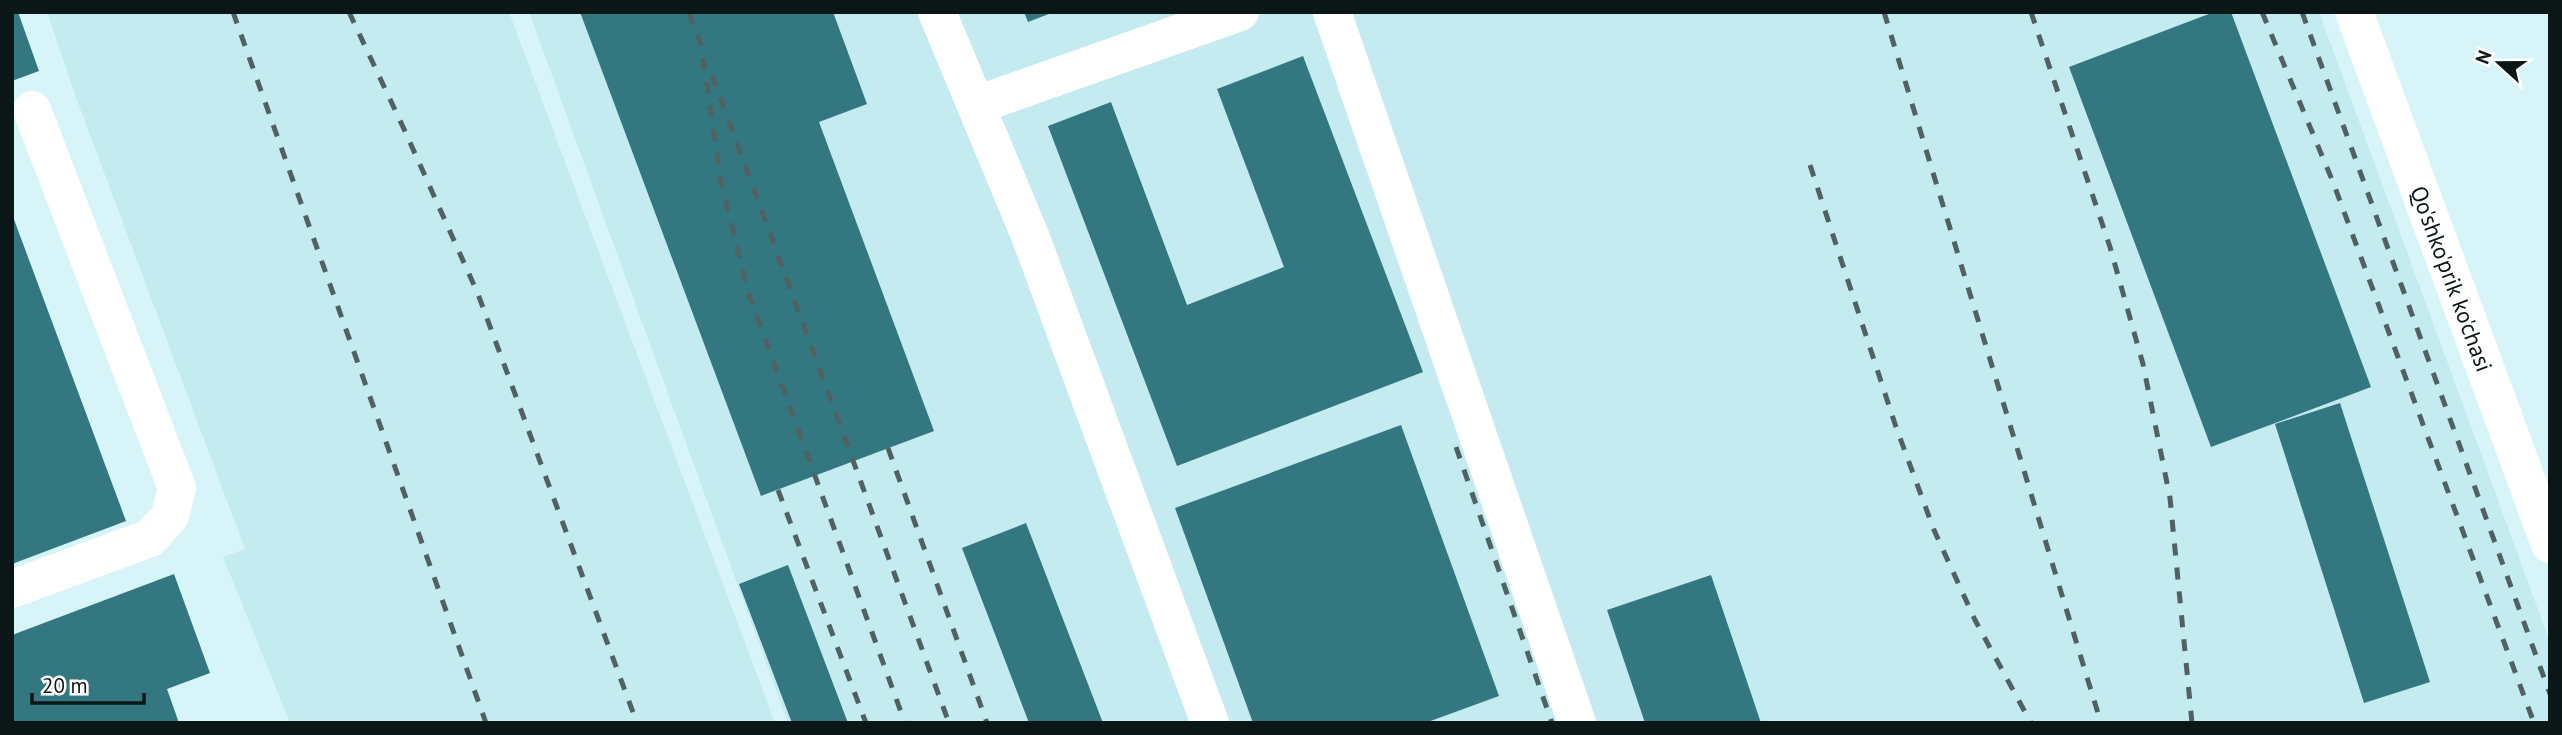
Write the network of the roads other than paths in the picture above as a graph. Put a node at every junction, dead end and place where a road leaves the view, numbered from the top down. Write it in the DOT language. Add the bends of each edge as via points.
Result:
graph roads {
  1 [pos="937,12"];
  2 [pos="1240,12"];
  3 [pos="1332,12"];
  4 [pos="2354,12"];
  5 [pos="977,105"];
  6 [pos="32,110"];
  7 [pos="2550,544"];
  8 [pos="12,589"];
  9 [pos="1210,723"];
  10 [pos="1577,723"];
  1 -- 5 [label="street"];
  2 -- 5 [label="street"];
  3 -- 10 [label="street"];
  4 -- 7 [label="street, Qo'shko'prik ko'chasi"];
  5 -- 9 [label="street" via="1031,238"];
  6 -- 8 [label="street" via="177,488 170,516 150,538"];
}
